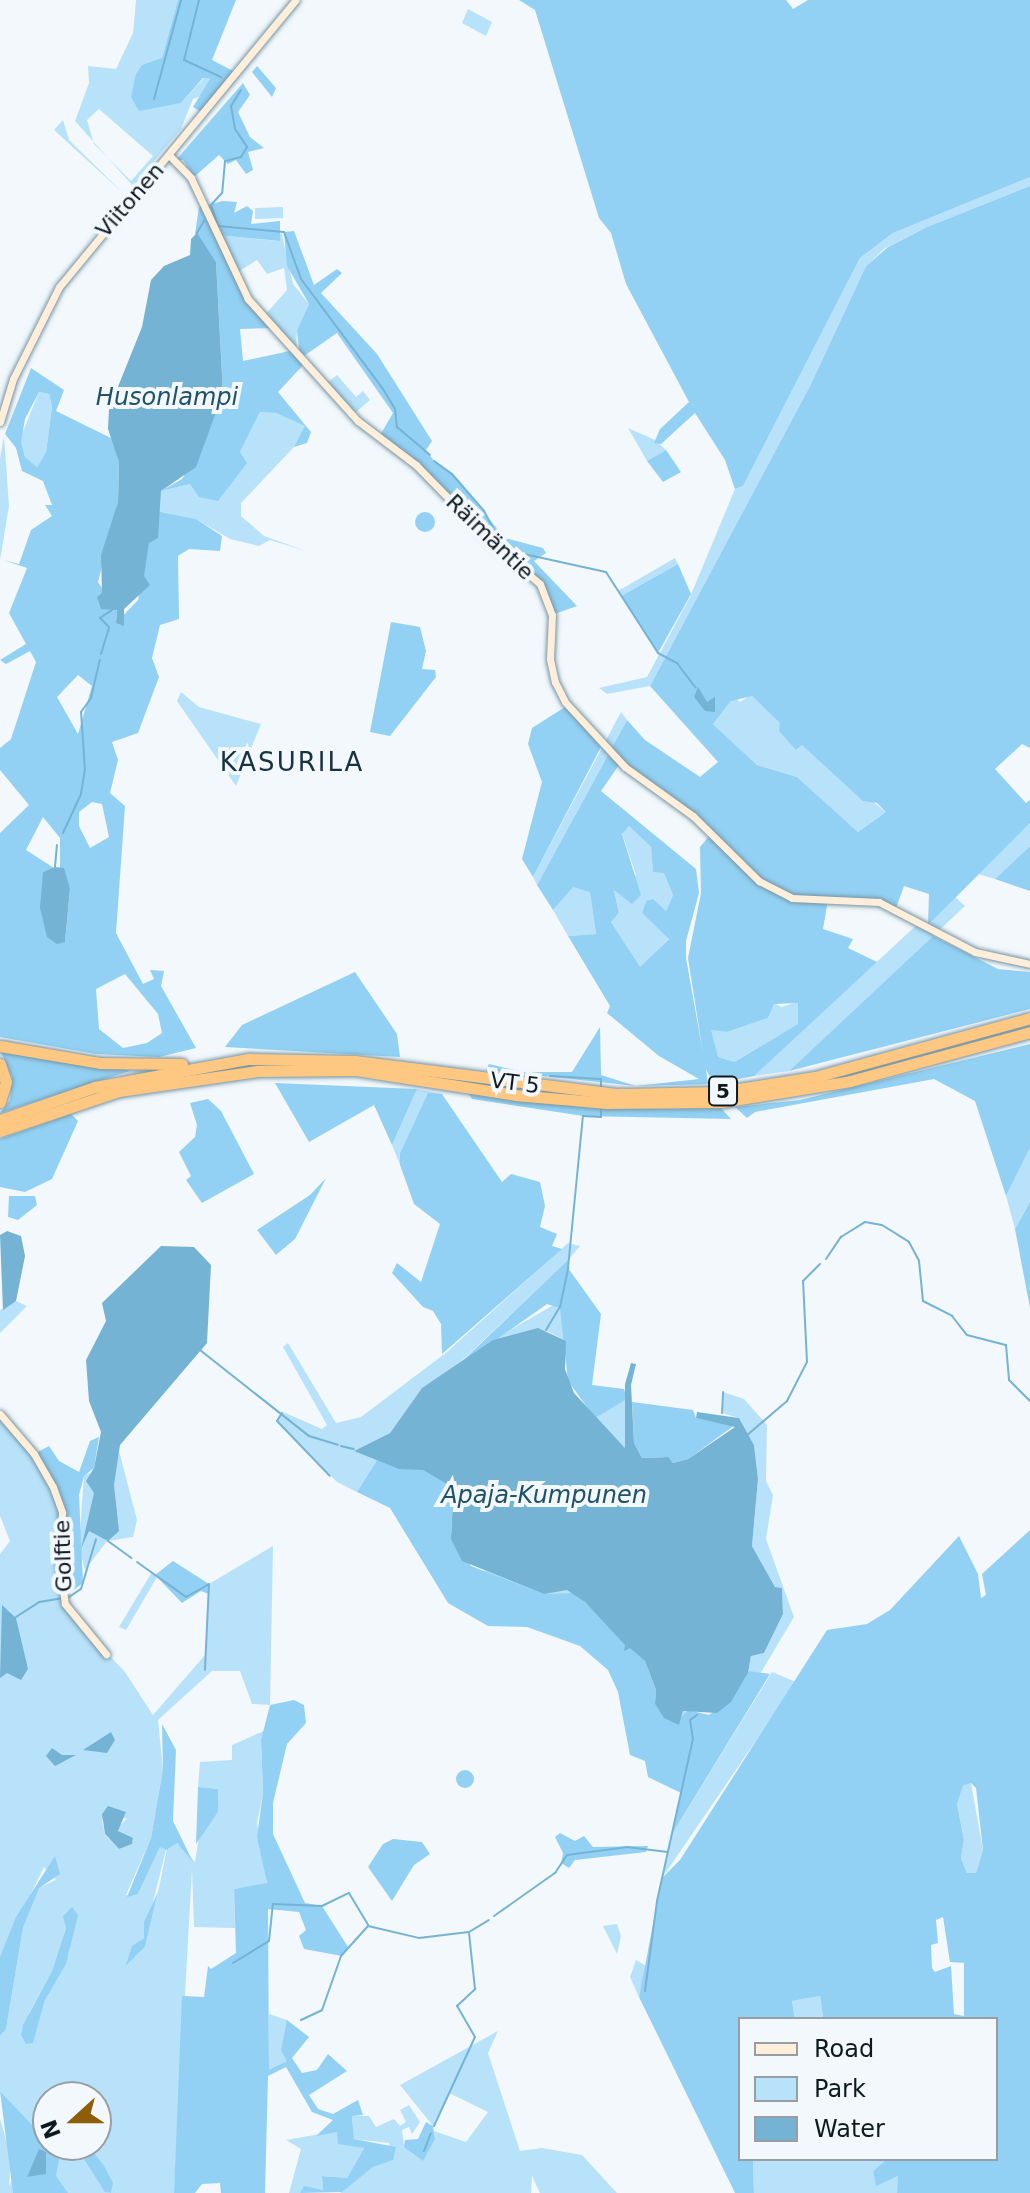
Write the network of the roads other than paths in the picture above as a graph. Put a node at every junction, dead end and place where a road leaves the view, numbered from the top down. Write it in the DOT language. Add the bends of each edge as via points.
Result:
graph roads {
  1 [pos="296,0"];
  2 [pos="169,155"];
  3 [pos="0,422"];
  4 [pos="1030,964"];
  5 [pos="1030,1018"];
  6 [pos="1030,1032"];
  7 [pos="0,1046"];
  8 [pos="206,1063"];
  9 [pos="0,1064"];
  10 [pos="403,1072"];
  11 [pos="0,1102"];
  12 [pos="0,1120"];
  13 [pos="0,1131"];
  14 [pos="0,1414"];
  15 [pos="106,1654"];
  1 -- 2 [label="street, Viitonen"];
  2 -- 3 [label="street, Viitonen" via="59,287 13,379"];
  2 -- 4 [label="street, Räimäntie" via="191,178 248,299 358,421 416,465 540,584 552,615 555,682 565,702 625,767 693,816 759,881 792,898 879,902 975,952"];
  5 -- 10 [label="highway, VT 5 / 5" via="815,1077 720,1092 618,1094"];
  6 -- 10 [label="highway, VT 5 / 5" via="850,1081 721,1102 566,1101"];
  7 -- 8 [label="highway" via="100,1063"];
  8 -- 10 [label="highway, VT 5 / 5" via="313,1058"];
  8 -- 12 [label="highway, VT 5 / 5" via="95,1087"];
  9 -- 11 [label="highway" via="6,1082"];
  10 -- 13 [label="highway, VT 5 / 5" via="315,1070 167,1081 71,1105"];
  14 -- 15 [label="street, Golftie" via="34,1454 53,1487 62,1512 59,1562 65,1604"];
}
